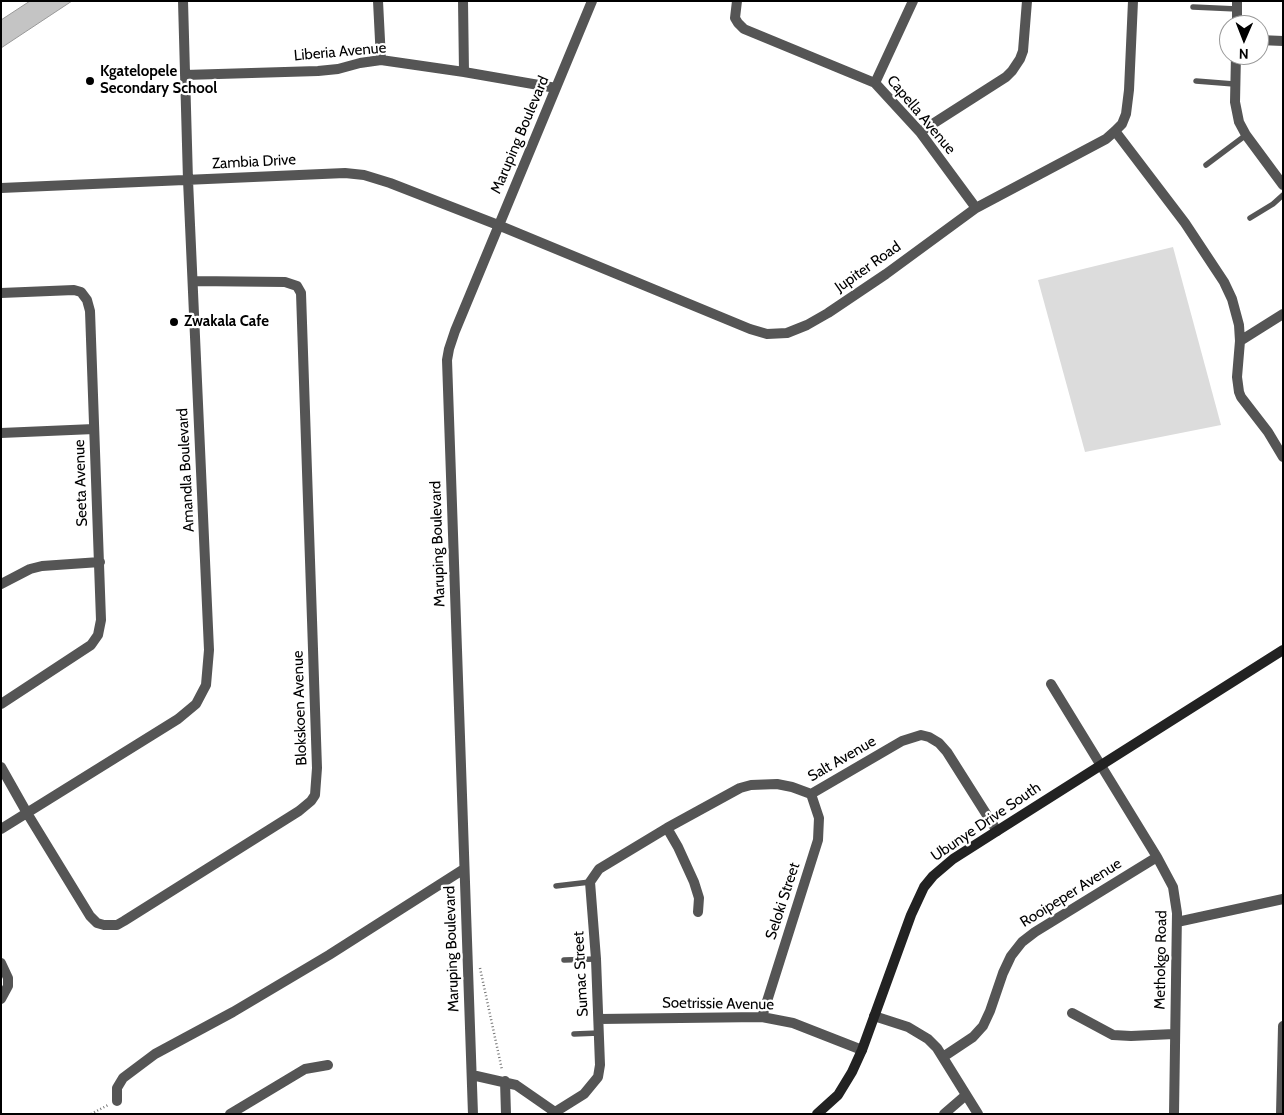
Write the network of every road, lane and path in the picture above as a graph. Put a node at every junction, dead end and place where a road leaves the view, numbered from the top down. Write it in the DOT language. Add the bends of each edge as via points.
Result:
graph roads {
  1 [pos="183,1"];
  2 [pos="378,1"];
  3 [pos="463,1"];
  4 [pos="592,1"];
  5 [pos="737,1"];
  6 [pos="913,1"];
  7 [pos="1027,1"];
  8 [pos="1133,1"];
  9 [pos="1237,5"];
  10 [pos="1193,7"];
  11 [pos="1269,40"];
  12 [pos="1283,41"];
  13 [pos="381,60"];
  14 [pos="1235,65"];
  15 [pos="464,72"];
  16 [pos="185,75"];
  17 [pos="1196,81"];
  18 [pos="875,83"];
  19 [pos="1234,84"];
  20 [pos="556,88"];
  21 [pos="920,132"];
  22 [pos="1115,132"];
  23 [pos="1246,136"];
  24 [pos="1206,164"];
  25 [pos="188,180"];
  26 [pos="1283,185"];
  27 [pos="1,188"];
  28 [pos="1283,195"];
  29 [pos="976,208"];
  30 [pos="1250,218"];
  31 [pos="498,225"];
  32 [pos="193,281"];
  33 [pos="1,293"];
  34 [pos="1283,314"];
  35 [pos="1240,341"];
  36 [pos="94,429"];
  37 [pos="1,433"];
  38 [pos="1283,457"];
  39 [pos="100,562"];
  40 [pos="1,584"];
  41 [pos="1283,650"];
  42 [pos="1051,684"];
  43 [pos="1,704"];
  44 [pos="1100,766"];
  45 [pos="1,767"];
  46 [pos="811,794"];
  47 [pos="27,813"];
  48 [pos="667,828"];
  49 [pos="1,829"];
  50 [pos="996,831"];
  51 [pos="1157,857"];
  52 [pos="464,869"];
  53 [pos="590,882"];
  54 [pos="556,886"];
  55 [pos="1283,899"];
  56 [pos="698,912"];
  57 [pos="1177,922"];
  58 [pos="596,959"];
  59 [pos="564,960"];
  60 [pos="1,962"];
  61 [pos="479,965"];
  62 [pos="1,999"];
  63 [pos="1072,1013"];
  64 [pos="874,1016"];
  65 [pos="762,1017"];
  66 [pos="598,1019"];
  67 [pos="1283,1026"];
  68 [pos="599,1033"];
  69 [pos="574,1034"];
  70 [pos="1174,1034"];
  71 [pos="862,1050"];
  72 [pos="943,1057"];
  73 [pos="328,1066"];
  74 [pos="472,1075"];
  75 [pos="505,1081"];
  76 [pos="966,1095"];
  77 [pos="117,1100"];
  78 [pos="553,1113"];
  79 [pos="91,1114"];
  80 [pos="230,1114"];
  81 [pos="473,1114"];
  82 [pos="506,1114"];
  83 [pos="817,1114"];
  84 [pos="944,1114"];
  85 [pos="978,1114"];
  86 [pos="1174,1114"];
  87 [pos="1281,1114"];
  1 -- 16 [label="street, Amandla Boulevard"];
  2 -- 13 [label="street"];
  3 -- 15 [label="street"];
  4 -- 20 [label="street, Maruping Boulevard"];
  5 -- 18 [label="street, Capella Avenue" via="736,18 744,28"];
  6 -- 18 [label="street"];
  7 -- 21 [label="street" via="1023,51 1012,71"];
  8 -- 22 [label="street, Jupiter Road" via="1126,114"];
  9 -- 10 [label="lane"];
  11 -- 12 [label="street"];
  13 -- 15 [label="street, Liberia Avenue"];
  13 -- 16 [label="street, Liberia Avenue" via="324,71"];
  14 -- 19 [label="street"];
  15 -- 20 [label="street, Liberia Avenue"];
  16 -- 25 [label="street, Amandla Boulevard"];
  17 -- 19 [label="lane"];
  18 -- 21 [label="street, Capella Avenue"];
  19 -- 23 [label="street" via="1236,113"];
  20 -- 31 [label="street, Maruping Boulevard"];
  21 -- 29 [label="street, Capella Avenue"];
  22 -- 29 [label="street, Jupiter Road" via="1106,140"];
  22 -- 35 [label="street" via="1185,223 1224,282 1236,310"];
  23 -- 24 [label="lane"];
  23 -- 26 [label="street"];
  25 -- 27 [label="street, Zambia Drive"];
  25 -- 31 [label="street, Zambia Drive" via="346,173 364,175"];
  25 -- 32 [label="street, Amandla Boulevard"];
  28 -- 30 [label="lane"];
  29 -- 31 [label="street, Jupiter Road" via="828,313 787,333 767,334"];
  31 -- 52 [label="street, Maruping Boulevard" via="451,341 448,360"];
  32 -- 47 [label="street, Amandla Boulevard" via="209,650 206,684 196,704 178,719"];
  32 -- 47 [label="street, Blokskoen Avenue" via="285,282 297,286 301,293 317,758 315,794 298,811 124,921 110,926 90,916"];
  33 -- 36 [label="street, Seeta Avenue" via="74,290 85,296 90,311"];
  34 -- 35 [label="street"];
  35 -- 38 [label="street" via="1239,392"];
  36 -- 37 [label="street"];
  36 -- 39 [label="street, Seeta Avenue"];
  39 -- 40 [label="street" via="42,566"];
  39 -- 43 [label="street, Seeta Avenue" via="101,620 95,641"];
  41 -- 44 [label="street, Ubunye Drive South"];
  42 -- 44 [label="street, Methokgo Road"];
  44 -- 50 [label="street, Ubunye Drive South"];
  44 -- 51 [label="street, Methokgo Road"];
  45 -- 47 [label="street, Blokskoen Avenue"];
  46 -- 48 [label="street, Salt Avenue" via="777,784 751,785 730,792"];
  46 -- 50 [label="street, Salt Avenue" via="902,741 921,735 939,743 947,752"];
  46 -- 65 [label="street, Seloki Street" via="819,818 818,840"];
  47 -- 49 [label="street, Amandla Boulevard"];
  48 -- 53 [label="street, Salt Avenue" via="599,869"];
  48 -- 56 [label="street" via="694,882 699,898"];
  50 -- 64 [label="street, Ubunye Drive South" via="948,863 924,887"];
  51 -- 57 [label="street, Methokgo Road" via="1173,888"];
  51 -- 72 [label="street, Rooipeper Avenue" via="1022,942 1007,965 983,1026 973,1037"];
  52 -- 74 [label="street, Maruping Boulevard"];
  52 -- 77 [label="street" via="328,955 156,1054 123,1078 117,1088"];
  53 -- 54 [label="lane"];
  53 -- 58 [label="street, Sumac Street"];
  55 -- 57 [label="street"];
  57 -- 70 [label="street, Methokgo Road"];
  58 -- 59 [label="lane"];
  58 -- 66 [label="street, Sumac Street"];
  60 -- 62 [label="street" via="8,978 8,986"];
  61 -- 75 [label="path"];
  63 -- 70 [label="street" via="1113,1035"];
  64 -- 71 [label="street, Ubunye Drive South"];
  64 -- 72 [label="street" via="919,1032"];
  65 -- 66 [label="street, Soetrissie Avenue"];
  65 -- 71 [label="street, Soetrissie Avenue" via="793,1023"];
  66 -- 68 [label="street, Sumac Street"];
  67 -- 87 [label="street"];
  68 -- 69 [label="lane"];
  68 -- 78 [label="street, Sumac Street" via="598,1077 584,1094"];
  70 -- 86 [label="street, Methokgo Road"];
  71 -- 83 [label="street, Ubunye Drive South" via="846,1085"];
  72 -- 76 [label="street"];
  73 -- 80 [label="street" via="305,1069"];
  74 -- 75 [label="street"];
  74 -- 81 [label="street, Maruping Boulevard"];
  75 -- 78 [label="street" via="516,1085"];
  75 -- 82 [label="street"];
  76 -- 84 [label="street"];
  76 -- 85 [label="street"];
  77 -- 79 [label="path"];
}
